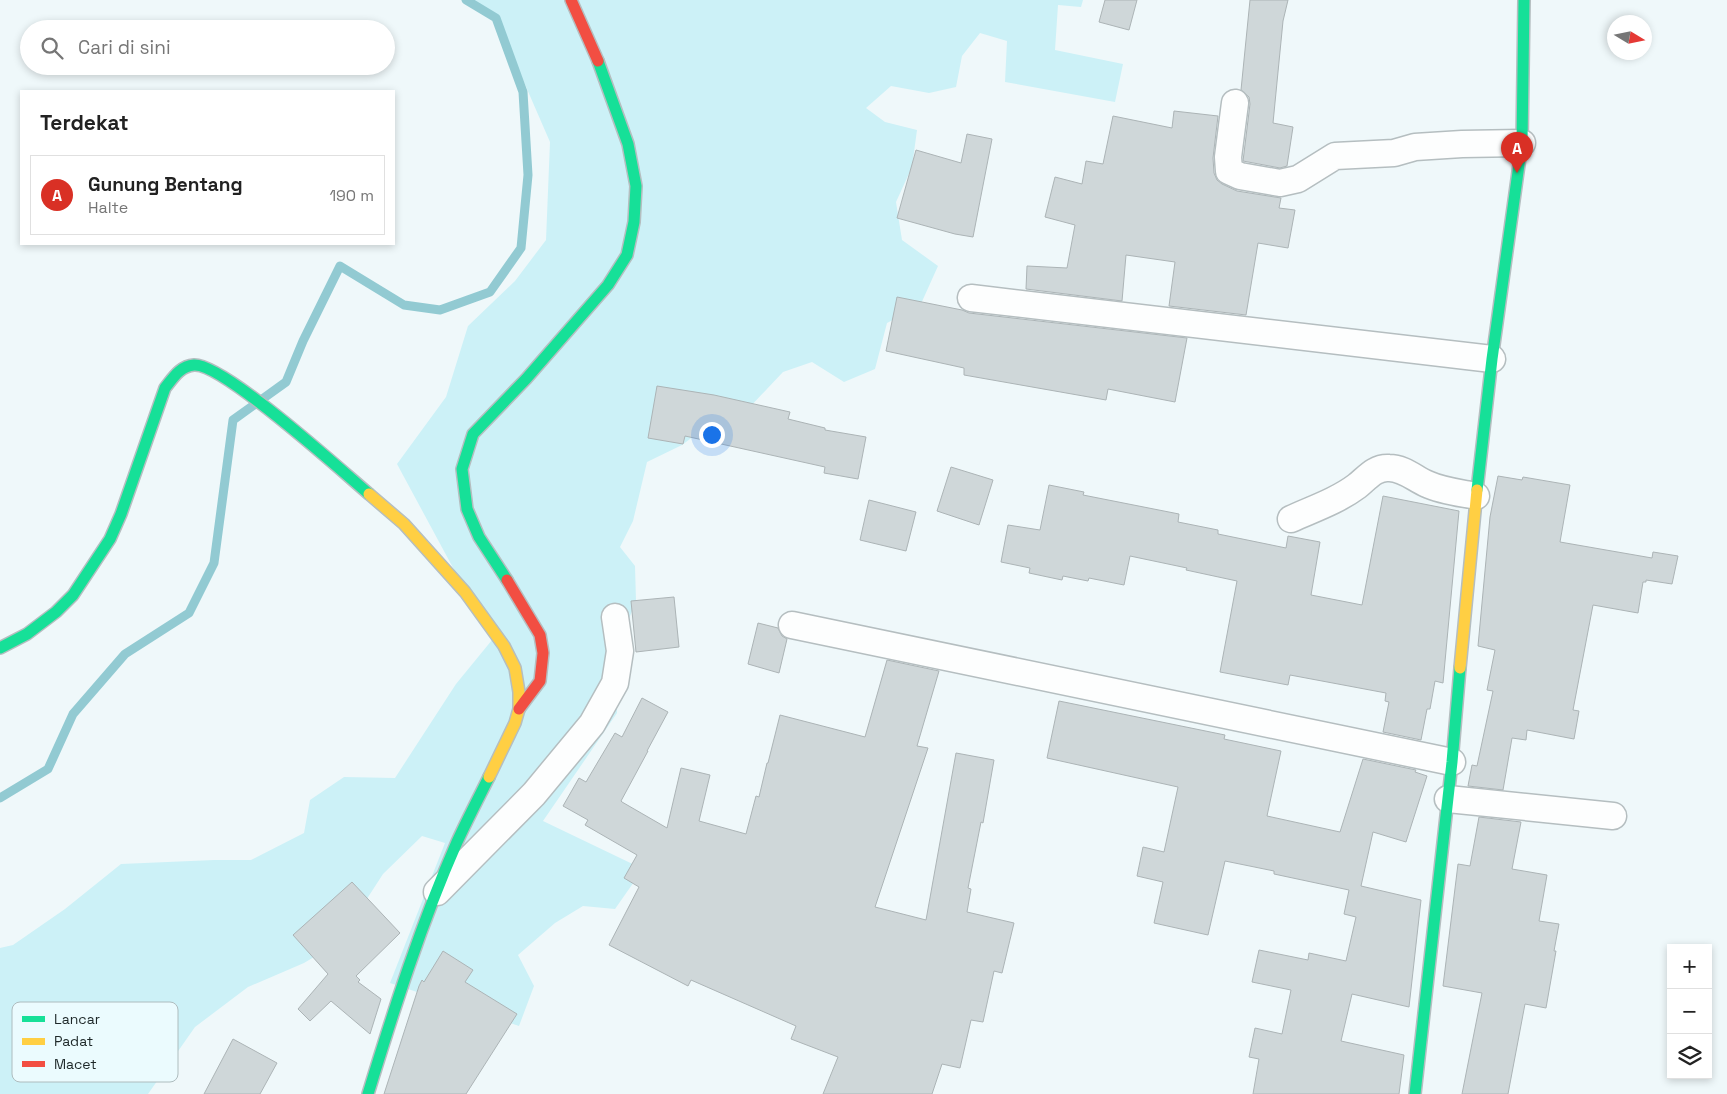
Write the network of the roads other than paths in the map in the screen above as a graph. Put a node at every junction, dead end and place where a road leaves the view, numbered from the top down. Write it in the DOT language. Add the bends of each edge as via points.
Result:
graph roads {
  1 [pos="572,0"];
  2 [pos="1524,0"];
  3 [pos="1235,103"];
  4 [pos="1522,143"];
  5 [pos="971,298"];
  6 [pos="1492,359"];
  7 [pos="1476,496"];
  8 [pos="1291,519"];
  9 [pos="615,617"];
  10 [pos="792,625"];
  11 [pos="0,648"];
  12 [pos="518,709"];
  13 [pos="1452,762"];
  14 [pos="1448,799"];
  15 [pos="1613,816"];
  16 [pos="436,892"];
  17 [pos="368,1094"];
  18 [pos="1415,1094"];
  1 -- 12 [label="street" via="628,144 636,186 634,222 627,255 608,285 473,434 462,469 467,509 480,537 540,636 543,653 540,681"];
  2 -- 4 [label="street"];
  3 -- 4 [label="street" via="1229,170 1240,176 1280,183 1298,179 1335,156 1394,154 1415,147"];
  4 -- 6 [label="street"];
  5 -- 6 [label="street"];
  6 -- 7 [label="street"];
  7 -- 8 [label="street" via="1428,485 1398,469 1378,469 1340,497"];
  7 -- 13 [label="street"];
  9 -- 16 [label="street" via="620,651 615,682 592,724 534,794"];
  10 -- 13 [label="street"];
  11 -- 12 [label="street" via="27,634 73,595 110,540 166,388 176,374 196,365 236,385 404,524 465,592 504,646 516,668"];
  12 -- 16 [label="street"];
  13 -- 14 [label="street"];
  14 -- 15 [label="street"];
  14 -- 18 [label="street"];
  16 -- 17 [label="street"];
}
